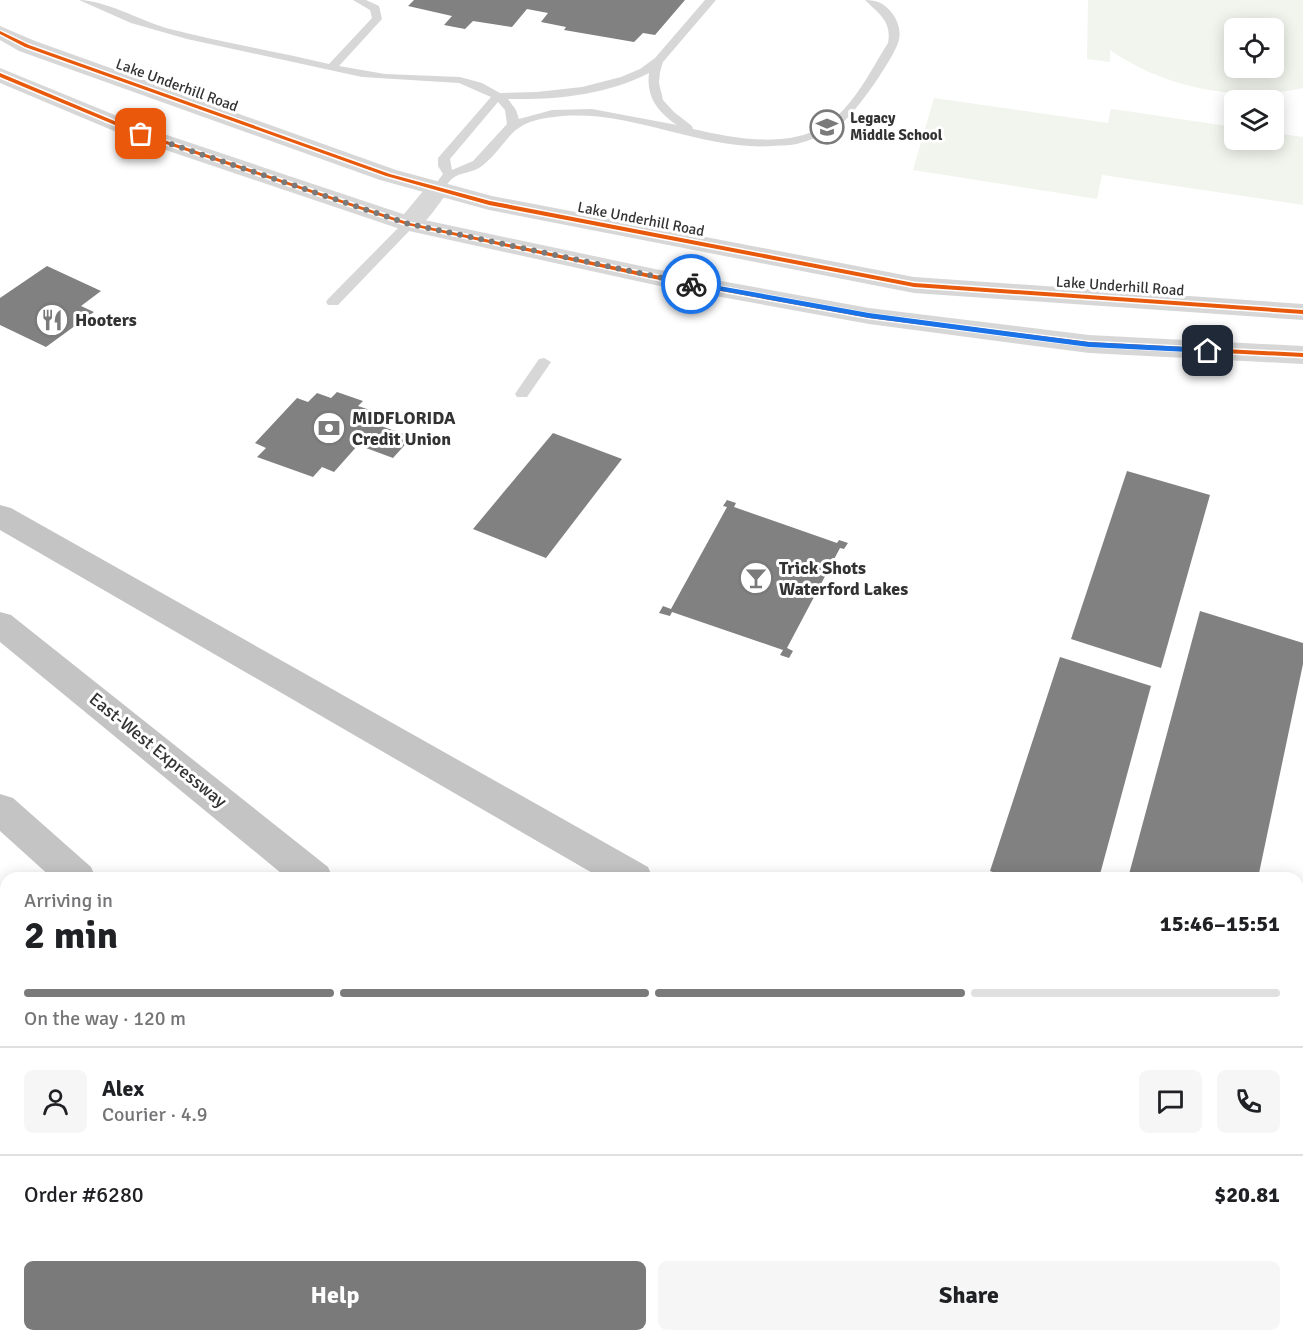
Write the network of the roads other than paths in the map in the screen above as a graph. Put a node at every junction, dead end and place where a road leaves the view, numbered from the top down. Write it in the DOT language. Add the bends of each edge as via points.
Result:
graph roads {
  1 [pos="84,0"];
  2 [pos="357,0"];
  3 [pos="711,0"];
  4 [pos="870,0"];
  5 [pos="0,32"];
  6 [pos="658,61"];
  7 [pos="333,67"];
  8 [pos="0,75"];
  9 [pos="498,96"];
  10 [pos="513,125"];
  11 [pos="695,133"];
  12 [pos="443,182"];
  13 [pos="409,224"];
  14 [pos="333,302"];
  15 [pos="1303,312"];
  16 [pos="1303,355"];
  17 [pos="544,362"];
  18 [pos="522,394"];
  19 [pos="0,516"];
  20 [pos="0,624"];
  21 [pos="0,809"];
  22 [pos="71,872"];
  23 [pos="308,872"];
  24 [pos="624,872"];
  1 -- 7 [label="lane" via="146,25"];
  2 -- 7 [label="lane" via="375,8 377,18"];
  3 -- 6 [label="lane"];
  4 -- 11 [label="lane" via="893,22 893,43 834,124 799,139 769,143"];
  5 -- 12 [label="street, Lake Underhill Road" via="27,46 388,175"];
  6 -- 9 [label="lane" via="625,79 589,89"];
  6 -- 11 [label="lane" via="652,78 655,96 667,113"];
  7 -- 9 [label="lane" via="385,78 450,78"];
  8 -- 13 [label="street" via="141,134"];
  9 -- 10 [label="lane" via="511,111"];
  9 -- 12 [label="lane" via="444,158"];
  10 -- 11 [label="lane" via="543,116 593,113"];
  10 -- 12 [label="lane" via="477,164"];
  12 -- 13 [label="street"];
  12 -- 15 [label="street, Lake Underhill Road" via="489,204 914,285"];
  13 -- 14 [label="lane"];
  13 -- 16 [label="street" via="656,277 869,316 1089,345"];
  17 -- 18 [label="lane"];
  19 -- 24 [label="highway"];
  20 -- 23 [label="highway, East-West Expressway"];
  21 -- 22 [label="highway"];
}
